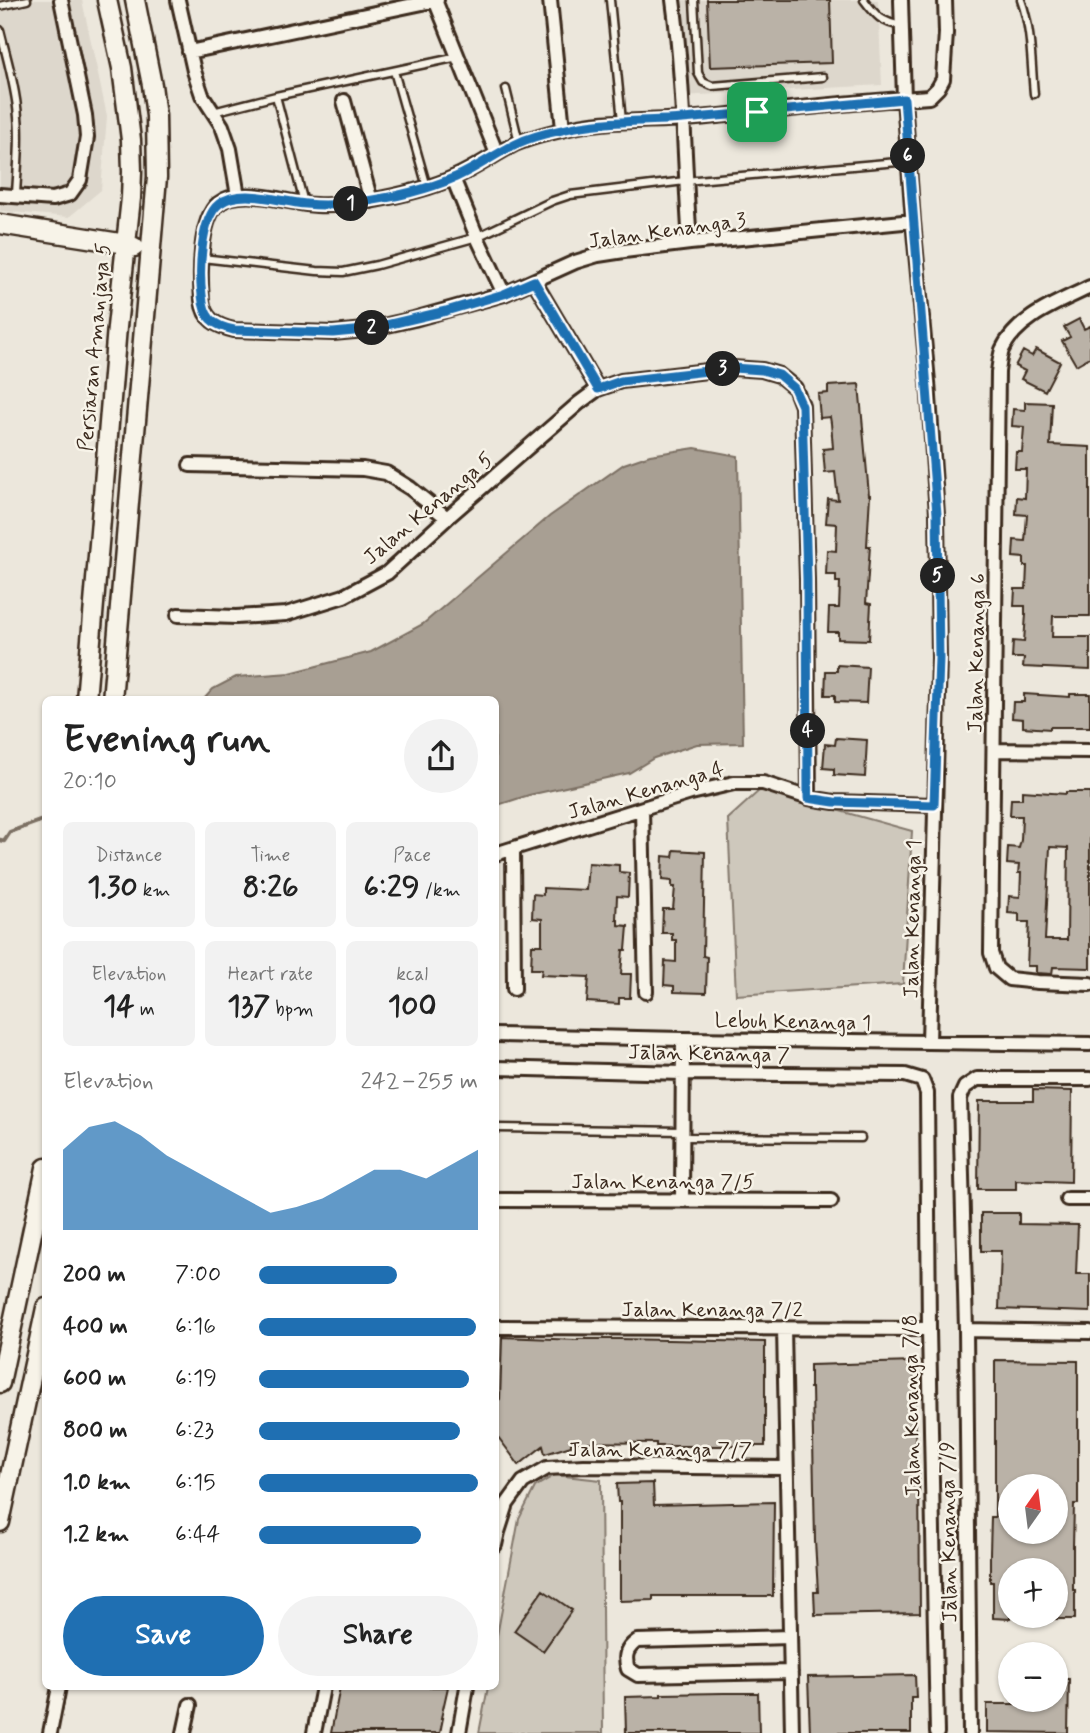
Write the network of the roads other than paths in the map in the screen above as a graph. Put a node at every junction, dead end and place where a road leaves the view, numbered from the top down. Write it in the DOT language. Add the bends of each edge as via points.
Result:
graph roads {
  1 [pos="27,0"];
  2 [pos="61,0"];
  3 [pos="107,0"];
  4 [pos="135,0"];
  5 [pos="178,0"];
  6 [pos="436,0"];
  7 [pos="550,0"];
  8 [pos="610,0"];
  9 [pos="673,0"];
  10 [pos="694,0"];
  11 [pos="864,0"];
  12 [pos="901,0"];
  13 [pos="946,0"];
  14 [pos="1021,0"];
  15 [pos="0,6"];
  16 [pos="902,26"];
  17 [pos="0,30"];
  18 [pos="189,52"];
  19 [pos="458,57"];
  20 [pos="394,71"];
  21 [pos="823,77"];
  22 [pos="506,89"];
  23 [pos="1034,94"];
  24 [pos="276,96"];
  25 [pos="904,99"];
  26 [pos="344,101"];
  27 [pos="213,112"];
  28 [pos="684,119"];
  29 [pos="622,123"];
  30 [pos="563,129"];
  31 [pos="519,142"];
  32 [pos="497,154"];
  33 [pos="908,160"];
  34 [pos="453,178"];
  35 [pos="685,181"];
  36 [pos="427,187"];
  37 [pos="0,195"];
  38 [pos="16,195"];
  39 [pos="238,196"];
  40 [pos="371,201"];
  41 [pos="304,204"];
  42 [pos="155,208"];
  43 [pos="913,221"];
  44 [pos="0,225"];
  45 [pos="477,237"];
  46 [pos="690,243"];
  47 [pos="126,244"];
  48 [pos="202,258"];
  49 [pos="149,272"];
  50 [pos="534,281"];
  51 [pos="1090,286"];
  52 [pos="504,294"];
  53 [pos="598,389"];
  54 [pos="190,465"];
  55 [pos="447,518"];
  56 [pos="178,615"];
  57 [pos="86,696"];
  58 [pos="112,696"];
  59 [pos="994,750"];
  60 [pos="1090,751"];
  61 [pos="808,798"];
  62 [pos="934,805"];
  63 [pos="642,809"];
  64 [pos="513,849"];
  65 [pos="499,853"];
  66 [pos="1090,984"];
  67 [pos="514,989"];
  68 [pos="646,992"];
  69 [pos="499,1035"];
  70 [pos="683,1040"];
  71 [pos="929,1042"];
  72 [pos="1090,1044"];
  73 [pos="499,1068"];
  74 [pos="683,1073"];
  75 [pos="1090,1079"];
  76 [pos="922,1080"];
  77 [pos="499,1128"];
  78 [pos="682,1134"];
  79 [pos="861,1138"];
  80 [pos="42,1187"];
  81 [pos="682,1199"];
  82 [pos="1067,1199"];
  83 [pos="1090,1199"];
  84 [pos="499,1200"];
  85 [pos="831,1201"];
  86 [pos="42,1327"];
  87 [pos="499,1327"];
  88 [pos="784,1328"];
  89 [pos="929,1329"];
  90 [pos="966,1330"];
  91 [pos="1090,1332"];
  92 [pos="0,1383"];
  93 [pos="786,1468"];
  94 [pos="0,1522"];
  95 [pos="499,1529"];
  96 [pos="790,1637"];
  97 [pos="791,1672"];
  98 [pos="58,1690"];
  99 [pos="322,1690"];
  100 [pos="466,1690"];
  101 [pos="190,1705"];
  102 [pos="50,1733"];
  103 [pos="184,1733"];
  104 [pos="314,1733"];
  105 [pos="459,1733"];
  106 [pos="792,1733"];
  107 [pos="937,1733"];
  108 [pos="970,1733"];
  1 -- 15 [label="lane"];
  2 -- 38 [label="street" via="85,116 87,137 80,180 70,194 53,199"];
  3 -- 47 [label="street, Persiaran Amanjaya 5" via="131,140"];
  4 -- 42 [label="street" via="156,116"];
  5 -- 18 [label="street"];
  6 -- 18 [label="street"];
  6 -- 19 [label="street"];
  7 -- 30 [label="street"];
  8 -- 29 [label="lane"];
  9 -- 28 [label="street"];
  10 -- 21 [label="lane" via="698,73 703,82 712,86"];
  11 -- 16 [label="lane" via="875,15"];
  12 -- 16 [label="street, Jalan Kenanga 1"];
  13 -- 25 [label="street" via="943,79 929,97"];
  14 -- 23 [label="lane" via="1030,36"];
  16 -- 25 [label="street, Jalan Kenanga 1"];
  17 -- 38 [label="lane" via="18,117"];
  18 -- 27 [label="street" via="202,95"];
  19 -- 20 [label="lane"];
  19 -- 32 [label="street"];
  20 -- 24 [label="lane"];
  20 -- 36 [label="lane"];
  22 -- 31 [label="lane"];
  24 -- 27 [label="lane"];
  24 -- 41 [label="lane"];
  25 -- 28 [label="street"];
  25 -- 33 [label="street, Jalan Kenanga 1"];
  26 -- 40 [label="street"];
  27 -- 39 [label="street" via="230,149"];
  28 -- 29 [label="street"];
  28 -- 35 [label="street"];
  29 -- 30 [label="street"];
  30 -- 31 [label="street"];
  31 -- 32 [label="street"];
  32 -- 34 [label="street"];
  33 -- 35 [label="lane"];
  33 -- 43 [label="street, Jalan Kenanga 1"];
  34 -- 36 [label="street"];
  34 -- 45 [label="street"];
  35 -- 45 [label="lane" via="570,195"];
  35 -- 46 [label="street"];
  36 -- 40 [label="street"];
  37 -- 38 [label="street"];
  39 -- 41 [label="street"];
  39 -- 48 [label="street" via="214,209"];
  40 -- 41 [label="street"];
  42 -- 47 [label="street" via="143,233"];
  42 -- 49 [label="street"];
  43 -- 46 [label="street, Jalan Kenanga 3"];
  43 -- 62 [label="street, Jalan Kenanga 1" via="937,514"];
  44 -- 47 [label="street"];
  45 -- 48 [label="lane" via="343,272"];
  45 -- 52 [label="street"];
  46 -- 50 [label="street, Jalan Kenanga 3" via="598,255"];
  47 -- 49 [label="street" via="140,249"];
  47 -- 57 [label="street, Persiaran Amanjaya 5"];
  48 -- 52 [label="street, Jalan Kenanga 3" via="201,290 208,318 219,327 234,330 365,330"];
  49 -- 58 [label="street"];
  50 -- 52 [label="street, Jalan Kenanga 3"];
  50 -- 53 [label="street"];
  51 -- 59 [label="street, Jalan Kenanga 6" via="1025,322 1001,352"];
  53 -- 55 [label="street, Jalan Kenanga 5"];
  53 -- 61 [label="street" via="621,381 733,368 779,375 794,388 802,406"];
  54 -- 55 [label="street" via="386,473"];
  55 -- 56 [label="street, Jalan Kenanga 5" via="387,573 344,596 286,614"];
  59 -- 60 [label="street"];
  59 -- 66 [label="street, Jalan Kenanga 6" via="991,953 996,968 1009,979"];
  61 -- 62 [label="street, Jalan Kenanga 4"];
  61 -- 63 [label="street, Jalan Kenanga 4" via="763,783 734,783"];
  62 -- 71 [label="street, Jalan Kenanga 1"];
  63 -- 64 [label="street, Jalan Kenanga 4"];
  63 -- 68 [label="street"];
  64 -- 65 [label="street, Jalan Kenanga 4"];
  64 -- 67 [label="street"];
  69 -- 70 [label="street, Lebuh Kenanga 1"];
  70 -- 71 [label="street, Lebuh Kenanga 1"];
  70 -- 74 [label="street"];
  71 -- 72 [label="street, Lebuh Kenanga 1"];
  73 -- 74 [label="street, Jalan Kenanga 7"];
  74 -- 76 [label="street, Jalan Kenanga 7" via="905,1075"];
  74 -- 78 [label="street"];
  75 -- 90 [label="street" via="977,1079 965,1087 960,1098"];
  76 -- 89 [label="street, Jalan Kenanga 7/8" via="927,1093"];
  77 -- 78 [label="lane"];
  78 -- 79 [label="lane"];
  78 -- 81 [label="street"];
  80 -- 92 [label="street"];
  81 -- 84 [label="street, Jalan Kenanga 7/5"];
  81 -- 85 [label="street, Jalan Kenanga 7/5"];
  82 -- 83 [label="street"];
  86 -- 94 [label="street"];
  87 -- 88 [label="street, Jalan Kenanga 7/2"];
  88 -- 89 [label="street, Jalan Kenanga 7/2"];
  88 -- 93 [label="street"];
  89 -- 107 [label="street, Jalan Kenanga 7/8"];
  90 -- 91 [label="street"];
  90 -- 108 [label="street, Jalan Kenanga 7/9"];
  93 -- 95 [label="street, Jalan Kenanga 7/7" via="547,1468 523,1482 507,1504"];
  93 -- 96 [label="street"];
  96 -- 97 [label="street"];
  96 -- 97 [label="street" via="637,1640 624,1658 628,1670 638,1675"];
  97 -- 106 [label="street"];
  98 -- 102 [label="street"];
  99 -- 104 [label="street"];
  100 -- 105 [label="street"];
  101 -- 103 [label="street"];
}
